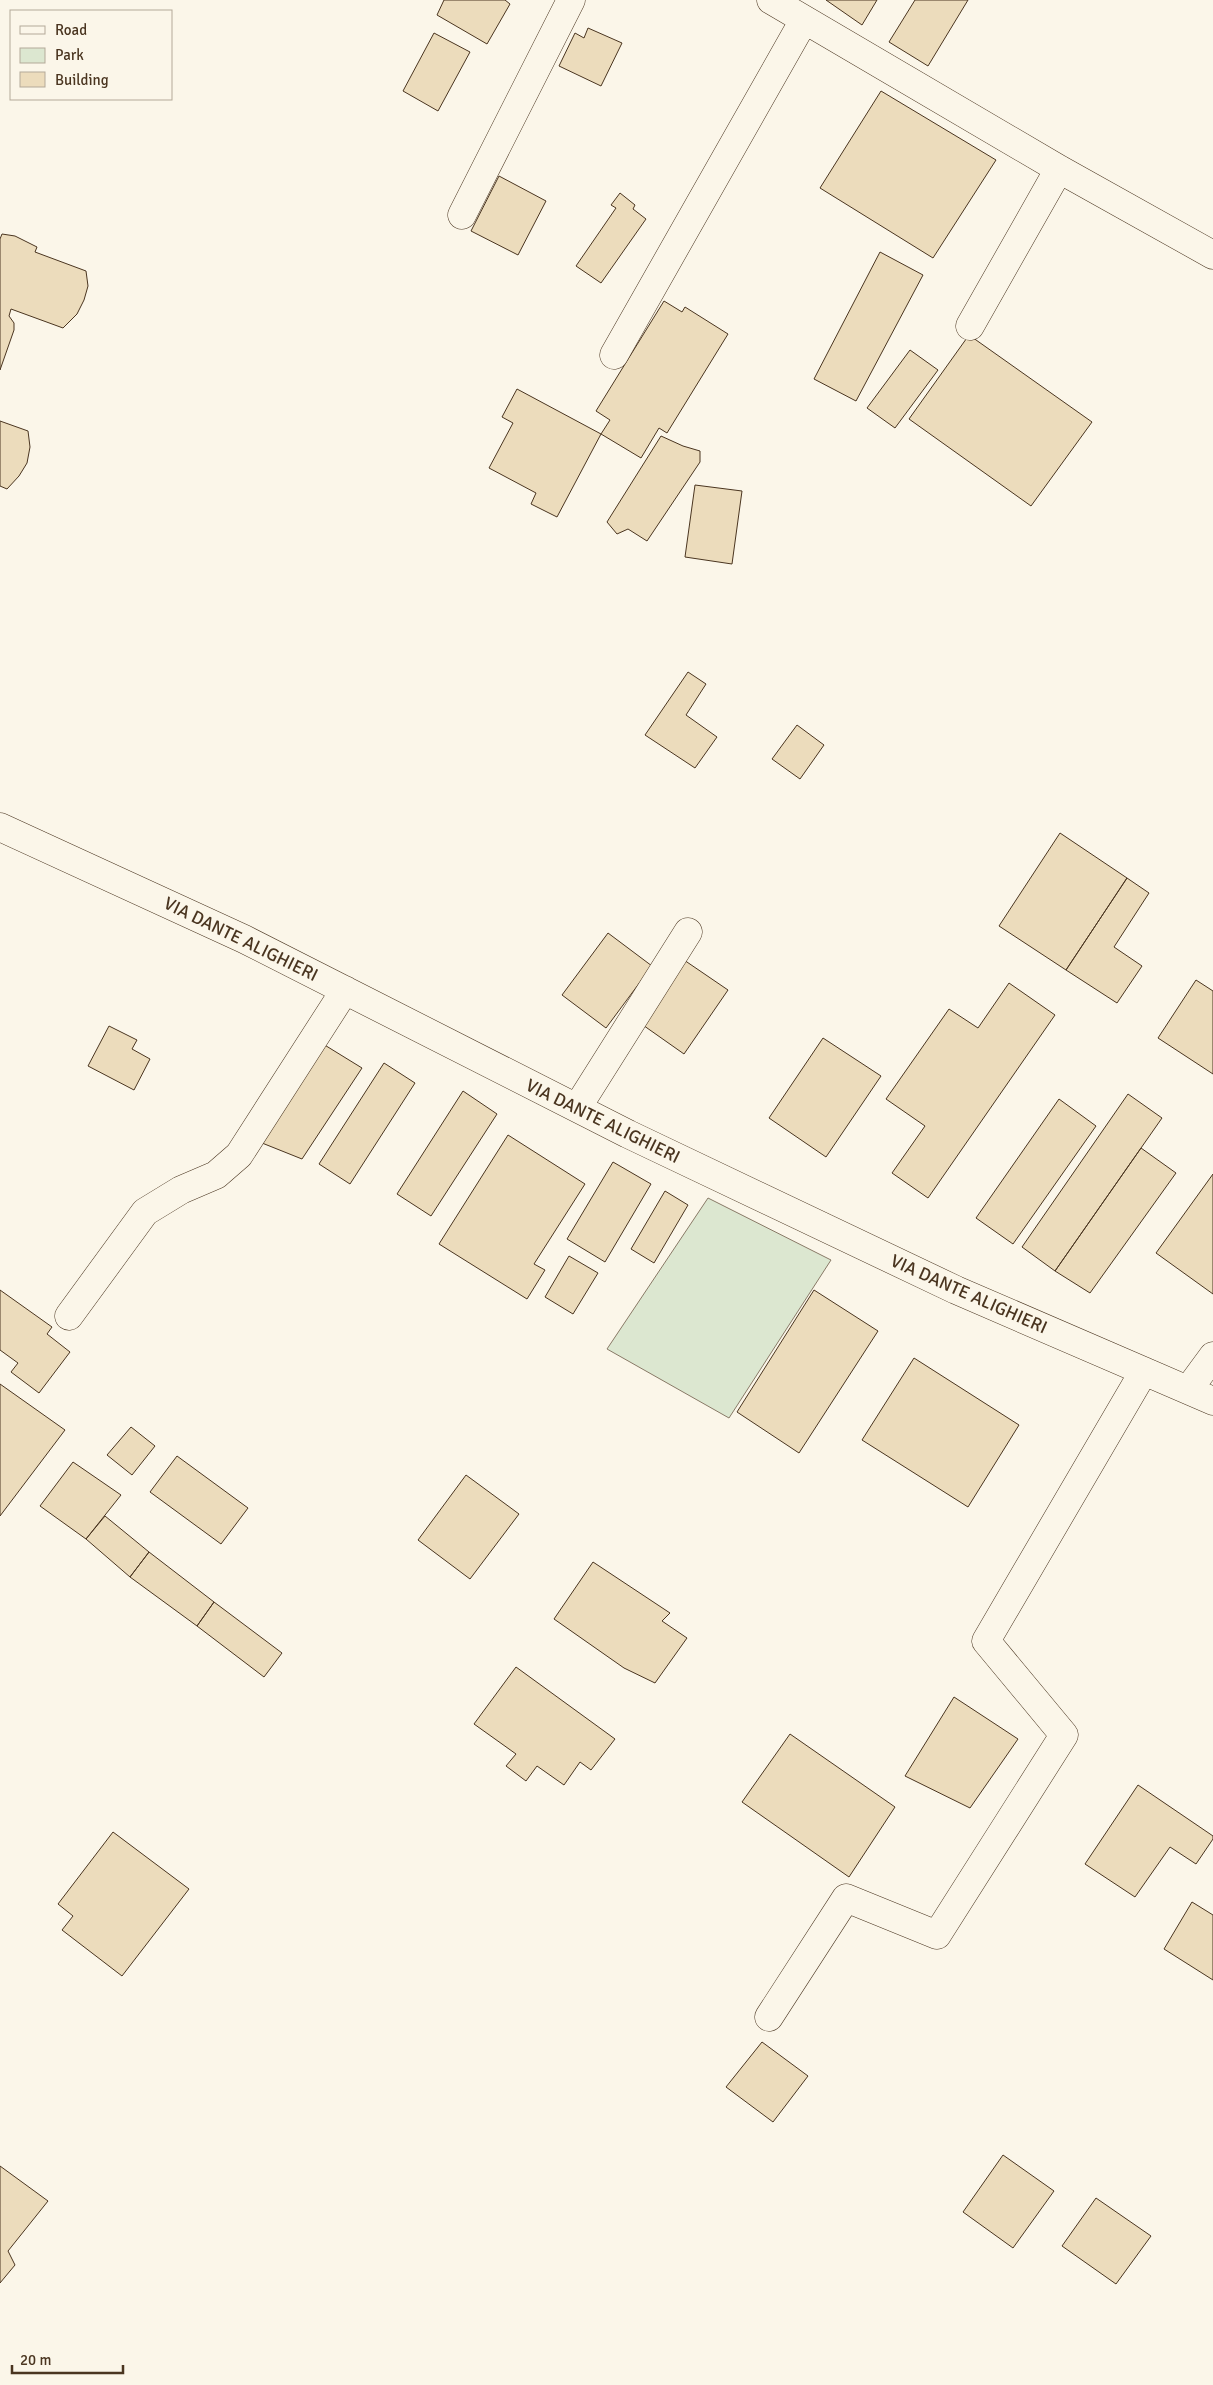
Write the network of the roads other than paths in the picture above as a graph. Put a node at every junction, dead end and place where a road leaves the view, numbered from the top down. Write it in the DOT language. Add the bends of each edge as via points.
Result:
graph roads {
  1 [pos="571,0"];
  2 [pos="771,0"];
  3 [pos="804,20"];
  4 [pos="1059,169"];
  5 [pos="462,215"];
  6 [pos="1213,255"];
  7 [pos="970,326"];
  8 [pos="614,355"];
  9 [pos="0,826"];
  10 [pos="688,932"];
  11 [pos="345,990"];
  12 [pos="577,1108"];
  13 [pos="69,1316"];
  14 [pos="1213,1356"];
  15 [pos="1144,1371"];
  16 [pos="1188,1390"];
  17 [pos="1213,1401"];
  18 [pos="769,2017"];
  1 -- 5 [label="street"];
  2 -- 3 [label="street"];
  3 -- 4 [label="street"];
  3 -- 8 [label="street"];
  4 -- 6 [label="street"];
  4 -- 7 [label="street"];
  9 -- 11 [label="street, VIA DANTE ALIGHIERI" via="244,939"];
  10 -- 12 [label="street"];
  11 -- 12 [label="street, VIA DANTE ALIGHIERI"];
  11 -- 13 [label="street" via="239,1155 216,1175 181,1190 145,1212"];
  12 -- 15 [label="street, VIA DANTE ALIGHIERI" via="956,1290"];
  14 -- 16 [label="street"];
  15 -- 16 [label="street, VIA DANTE ALIGHIERI"];
  15 -- 18 [label="street" via="986,1641 1064,1735 937,1935 846,1898"];
  16 -- 17 [label="street, VIA DANTE ALIGHIERI"];
}
